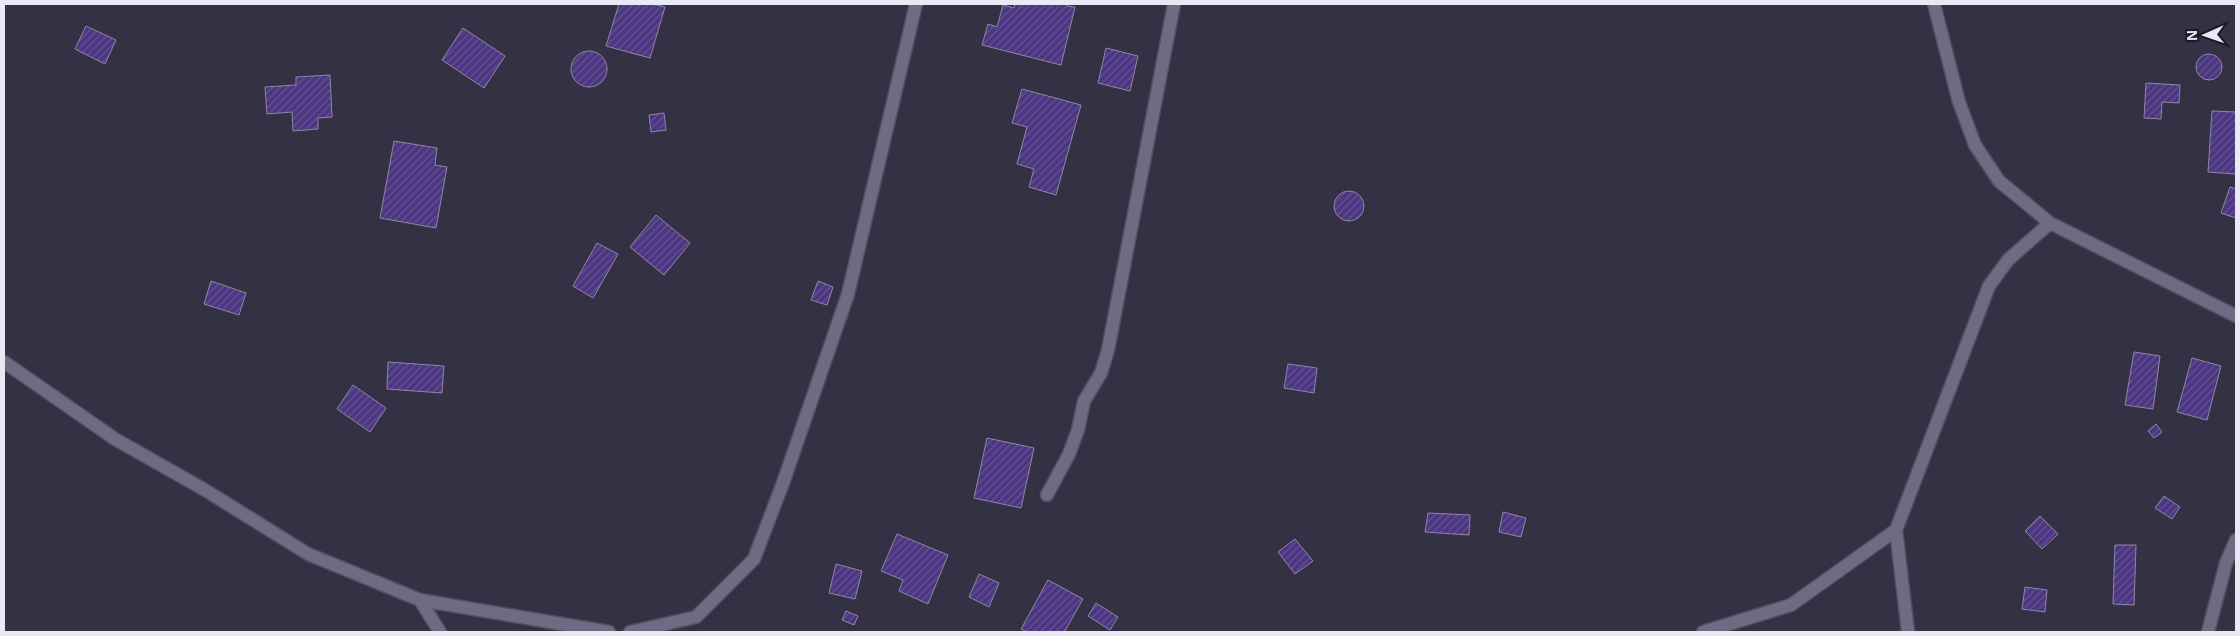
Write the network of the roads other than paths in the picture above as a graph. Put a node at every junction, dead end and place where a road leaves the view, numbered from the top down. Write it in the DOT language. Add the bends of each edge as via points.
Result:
graph roads {
  1 [pos="916,4"];
  2 [pos="1174,4"];
  3 [pos="1934,4"];
  4 [pos="2050,223"];
  5 [pos="2236,316"];
  6 [pos="4,362"];
  7 [pos="1047,495"];
  8 [pos="1896,530"];
  9 [pos="2236,540"];
  10 [pos="420,600"];
  11 [pos="440,632"];
  12 [pos="609,632"];
  13 [pos="630,632"];
  14 [pos="1703,632"];
  15 [pos="1908,632"];
  16 [pos="2208,632"];
  1 -- 13 [label="street" via="848,294 754,559 696,617"];
  2 -- 7 [label="street" via="1108,350 1101,373 1084,401 1069,454"];
  3 -- 4 [label="street" via="1959,102 1975,145 1999,181"];
  4 -- 5 [label="street"];
  4 -- 8 [label="street" via="2008,260 1989,286"];
  6 -- 10 [label="street" via="115,439 308,554"];
  8 -- 14 [label="street" via="1791,605"];
  8 -- 15 [label="street"];
  9 -- 16 [label="street" via="2226,563"];
  10 -- 11 [label="street"];
  10 -- 12 [label="street"];
}
